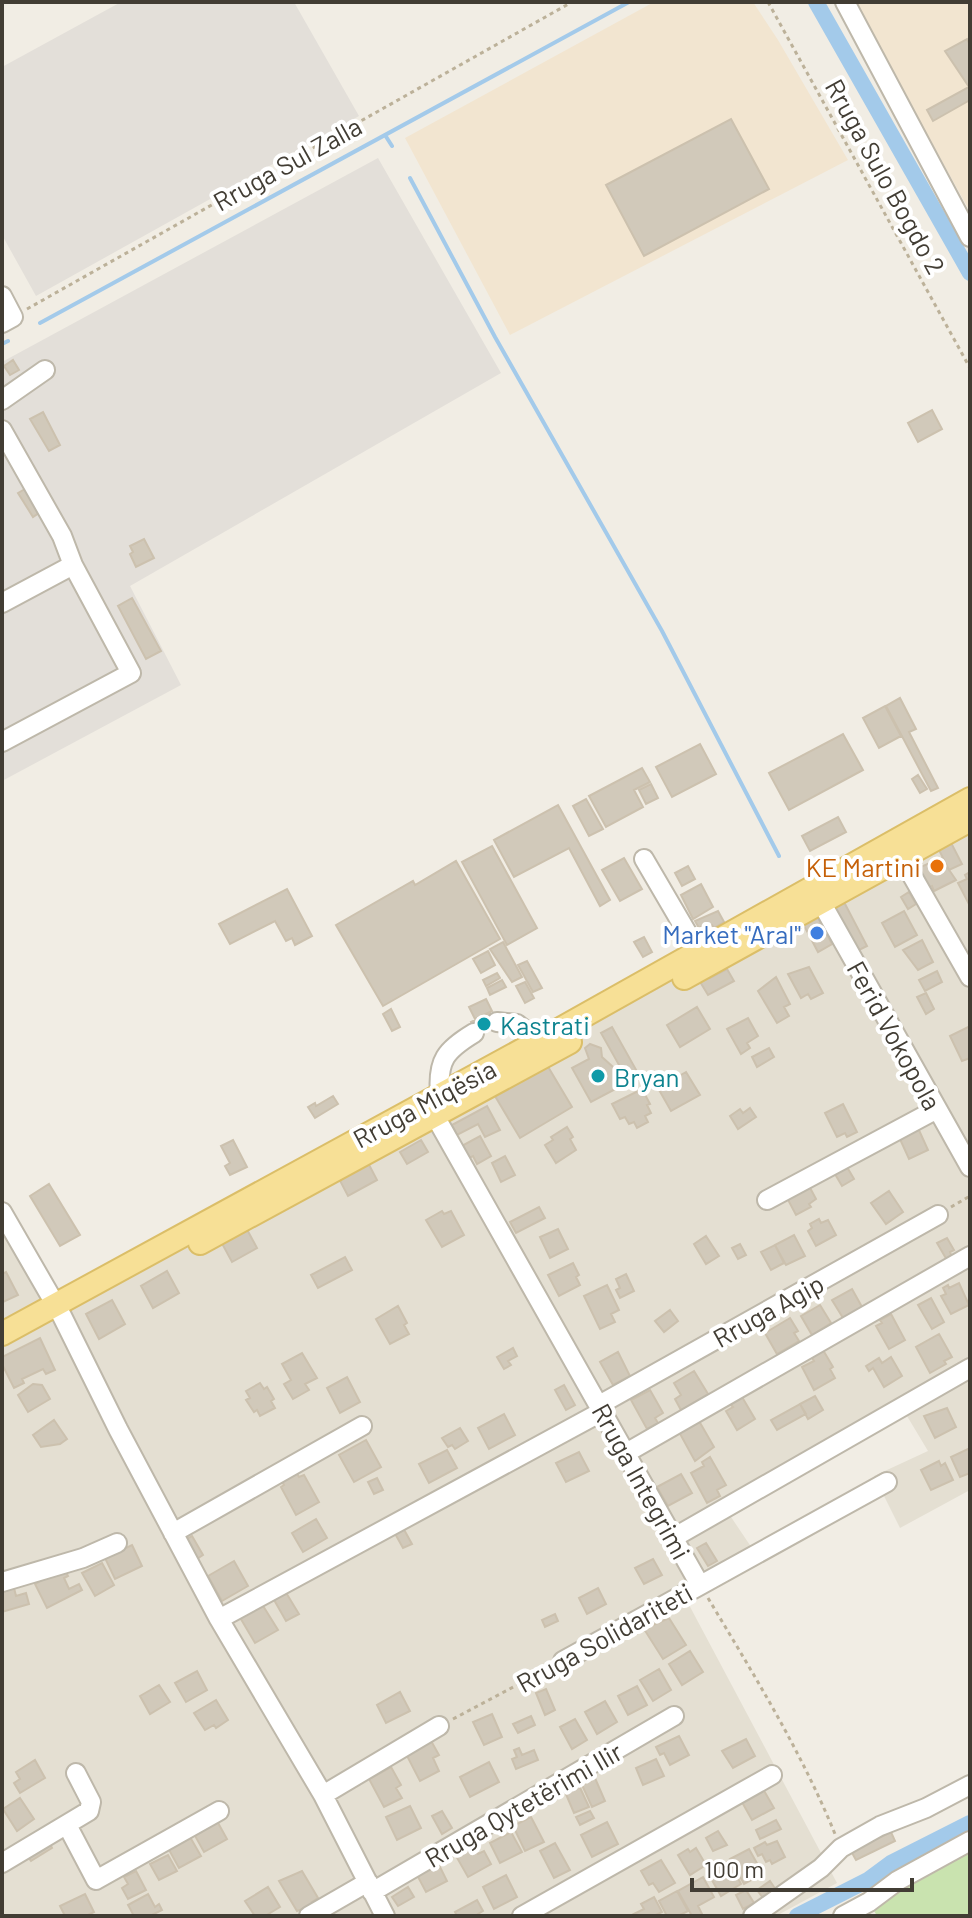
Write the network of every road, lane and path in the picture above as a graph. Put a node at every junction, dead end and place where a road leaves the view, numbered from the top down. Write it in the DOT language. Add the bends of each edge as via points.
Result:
graph roads {
  1 [pos="572,2"];
  2 [pos="768,2"];
  3 [pos="845,2"];
  4 [pos="970,237"];
  5 [pos="2,296"];
  6 [pos="8,320"];
  7 [pos="970,368"];
  8 [pos="45,370"];
  9 [pos="2,400"];
  10 [pos="2,430"];
  11 [pos="73,565"];
  12 [pos="2,603"];
  13 [pos="2,742"];
  14 [pos="970,799"];
  15 [pos="970,820"];
  16 [pos="902,858"];
  17 [pos="644,859"];
  18 [pos="821,902"];
  19 [pos="699,953"];
  20 [pos="970,977"];
  21 [pos="497,1022"];
  22 [pos="474,1033"];
  23 [pos="539,1041"];
  24 [pos="438,1105"];
  25 [pos="937,1109"];
  26 [pos="970,1167"];
  27 [pos="970,1196"];
  28 [pos="767,1200"];
  29 [pos="3,1215"];
  30 [pos="938,1215"];
  31 [pos="970,1256"];
  32 [pos="59,1310"];
  33 [pos="2,1334"];
  34 [pos="2,1351"];
  35 [pos="970,1368"];
  36 [pos="601,1408"];
  37 [pos="362,1426"];
  38 [pos="626,1453"];
  39 [pos="887,1482"];
  40 [pos="173,1533"];
  41 [pos="673,1538"];
  42 [pos="117,1543"];
  43 [pos="2,1582"];
  44 [pos="700,1585"];
  45 [pos="219,1619"];
  46 [pos="563,1661"];
  47 [pos="674,1716"];
  48 [pos="439,1726"];
  49 [pos="76,1773"];
  50 [pos="772,1775"];
  51 [pos="970,1785"];
  52 [pos="323,1795"];
  53 [pos="219,1811"];
  54 [pos="67,1825"];
  55 [pos="970,1841"];
  56 [pos="841,1848"];
  57 [pos="2,1863"];
  58 [pos="370,1887"];
  59 [pos="309,1916"];
  60 [pos="385,1916"];
  61 [pos="522,1916"];
  62 [pos="753,1916"];
  63 [pos="843,1916"];
  1 -- 6 [label="path, Rruga Sul Zalla"];
  2 -- 7 [label="path, Rruga Sulo Bogdo 2"];
  3 -- 4 [label="street"];
  5 -- 6 [label="street"];
  8 -- 9 [label="street"];
  10 -- 11 [label="street"];
  11 -- 12 [label="street"];
  11 -- 13 [label="street" via="131,673"];
  14 -- 19 [label="main road, Rruga Miqësia"];
  15 -- 16 [label="main road, Rruga Miqësia"];
  16 -- 18 [label="main road, Rruga Miqësia"];
  16 -- 20 [label="street"];
  17 -- 19 [label="street"];
  18 -- 24 [label="main road, Rruga Miqësia"];
  18 -- 25 [label="street, Ferid Vokopola"];
  19 -- 23 [label="main road, Rruga Miqësia"];
  21 -- 23 [label="street" via="517,1024"];
  22 -- 24 [label="street" via="442,1061"];
  23 -- 24 [label="main road, Rruga Miqësia"];
  24 -- 32 [label="main road, Rruga Miqësia"];
  24 -- 36 [label="street, Rruga Integrimi"];
  25 -- 26 [label="street, Ferid Vokopola"];
  25 -- 28 [label="street"];
  27 -- 30 [label="path"];
  29 -- 32 [label="street"];
  30 -- 36 [label="street, Rruga Agip"];
  31 -- 38 [label="street"];
  32 -- 33 [label="main road, Rruga Miqësia"];
  32 -- 34 [label="main road, Rruga Miqësia"];
  32 -- 40 [label="street"];
  35 -- 41 [label="street"];
  36 -- 38 [label="street, Rruga Integrimi"];
  36 -- 45 [label="street, Rruga Agip"];
  37 -- 40 [label="street"];
  38 -- 41 [label="street, Rruga Integrimi"];
  39 -- 44 [label="street, Rruga Solidariteti"];
  40 -- 45 [label="street"];
  41 -- 44 [label="street, Rruga Integrimi"];
  42 -- 43 [label="street"];
  44 -- 46 [label="street, Rruga Solidariteti"];
  44 -- 56 [label="path, Rruga Integrimi" via="778,1714"];
  45 -- 52 [label="street"];
  46 -- 48 [label="path, Rruga Solidariteti"];
  47 -- 58 [label="street, Rruga Qytetërimi Ilir"];
  48 -- 52 [label="street"];
  49 -- 54 [label="street" via="91,1802 89,1811"];
  50 -- 61 [label="street"];
  51 -- 56 [label="street"];
  52 -- 58 [label="street"];
  53 -- 54 [label="street" via="96,1880"];
  54 -- 57 [label="street"];
  55 -- 63 [label="street"];
  56 -- 62 [label="street"];
  58 -- 59 [label="street, Rruga Qytetërimi Ilir"];
  58 -- 60 [label="street"];
}
